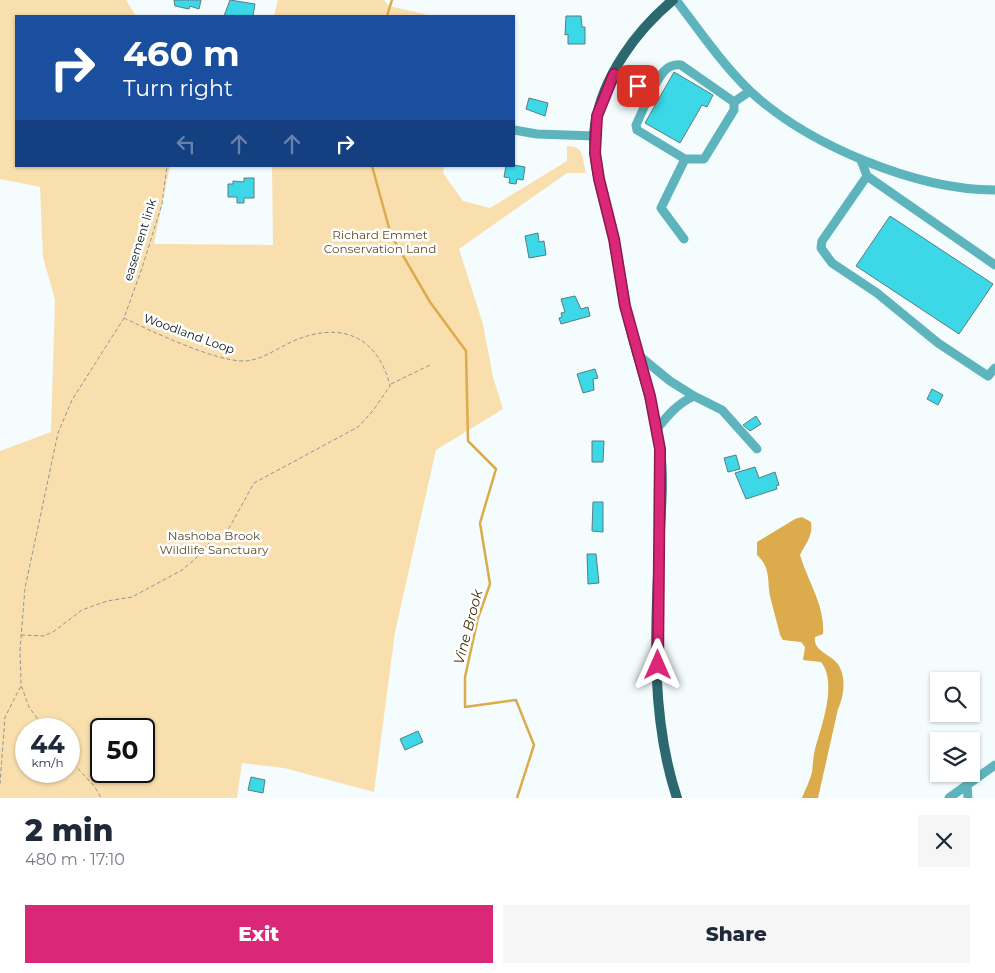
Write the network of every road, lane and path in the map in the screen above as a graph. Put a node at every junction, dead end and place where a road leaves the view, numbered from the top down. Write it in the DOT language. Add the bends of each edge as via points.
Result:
graph roads {
  1 [pos="674,0"];
  2 [pos="614,74"];
  3 [pos="750,91"];
  4 [pos="651,92"];
  5 [pos="734,102"];
  6 [pos="515,130"];
  7 [pos="594,136"];
  8 [pos="685,159"];
  9 [pos="861,160"];
  10 [pos="167,167"];
  11 [pos="867,176"];
  12 [pos="995,190"];
  13 [pos="684,239"];
  14 [pos="995,265"];
  15 [pos="124,318"];
  16 [pos="637,354"];
  17 [pos="430,365"];
  18 [pos="995,368"];
  19 [pos="390,384"];
  20 [pos="694,396"];
  21 [pos="656,430"];
  22 [pos="758,450"];
  23 [pos="21,635"];
  24 [pos="21,685"];
  25 [pos="37,718"];
  26 [pos="995,765"];
  27 [pos="80,771"];
  28 [pos="0,784"];
  29 [pos="967,785"];
  30 [pos="101,798"];
  31 [pos="677,798"];
  32 [pos="949,798"];
  33 [pos="968,798"];
  1 -- 2 [label="main road" via="641,29"];
  1 -- 3 [label="street"];
  2 -- 4 [label="street"];
  2 -- 7 [label="main road" via="597,116"];
  3 -- 5 [label="street"];
  3 -- 9 [label="street" via="794,123"];
  4 -- 5 [label="street" via="666,68 674,64 681,65"];
  4 -- 8 [label="street" via="636,125 637,130"];
  5 -- 8 [label="street" via="734,110 704,159"];
  6 -- 7 [label="street"];
  7 -- 16 [label="main road" via="599,179"];
  8 -- 13 [label="street" via="662,208"];
  9 -- 11 [label="street"];
  9 -- 12 [label="street" via="879,168 925,179"];
  10 -- 15 [label="path, easement link" via="162,204"];
  11 -- 14 [label="street"];
  11 -- 18 [label="street" via="822,241 820,248 823,254 938,343 988,376"];
  15 -- 19 [label="path, Woodland Loop" via="161,336 231,360 247,361 301,338 337,333 369,343 386,368"];
  15 -- 23 [label="path" via="72,400 58,433 25,588"];
  16 -- 20 [label="street"];
  16 -- 21 [label="main road"];
  17 -- 19 [label="path"];
  19 -- 23 [label="path" via="358,427 254,483 228,530 211,541 182,570 132,597 82,610 53,632 43,636"];
  20 -- 21 [label="street" via="672,410"];
  20 -- 22 [label="street" via="722,410"];
  21 -- 31 [label="main road" via="661,468 657,598 659,722"];
  23 -- 24 [label="path"];
  24 -- 25 [label="path"];
  24 -- 28 [label="path" via="5,717"];
  26 -- 29 [label="street"];
  27 -- 30 [label="path"];
  29 -- 32 [label="street"];
  29 -- 33 [label="street"];
}
